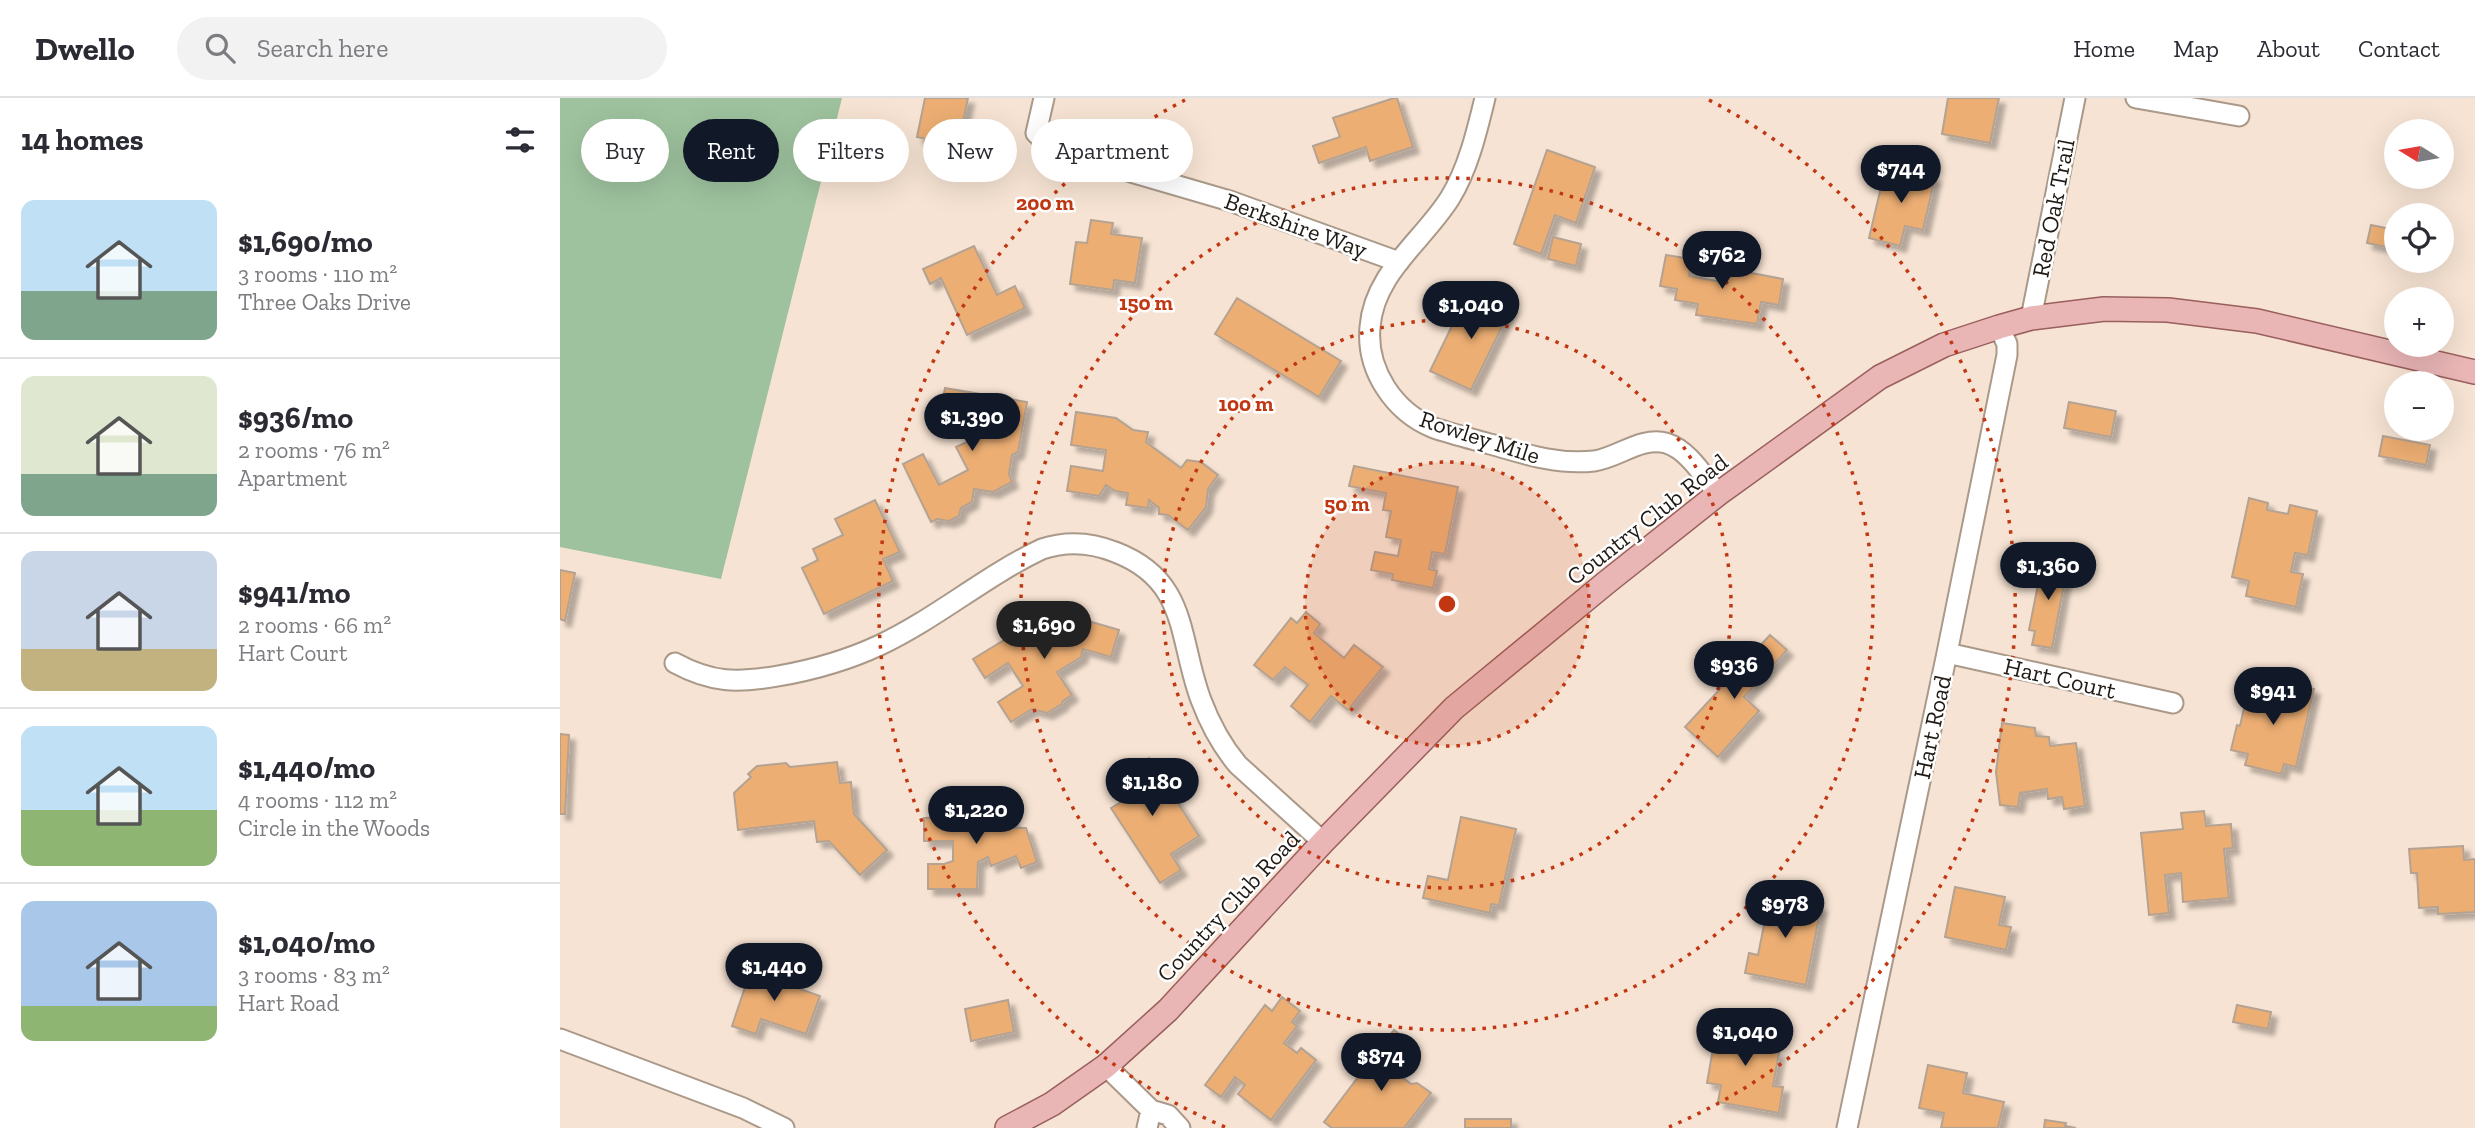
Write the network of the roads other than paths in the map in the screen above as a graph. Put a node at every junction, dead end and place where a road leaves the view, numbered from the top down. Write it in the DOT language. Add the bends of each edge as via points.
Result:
graph roads {
  1 [pos="1044,98"];
  2 [pos="1485,98"];
  3 [pos="2075,98"];
  4 [pos="2136,98"];
  5 [pos="2239,116"];
  6 [pos="1399,262"];
  7 [pos="2031,318"];
  8 [pos="1999,327"];
  9 [pos="2475,372"];
  10 [pos="1718,494"];
  11 [pos="1947,653"];
  12 [pos="675,663"];
  13 [pos="2173,703"];
  14 [pos="1323,842"];
  15 [pos="560,1039"];
  16 [pos="1106,1066"];
  17 [pos="1149,1119"];
  18 [pos="783,1128"];
  19 [pos="1007,1128"];
  20 [pos="1180,1128"];
  21 [pos="1847,1128"];
  1 -- 6 [label="street, Berkshire Way" via="1036,133 1049,145 1230,201"];
  2 -- 6 [label="street, Rowley Mile" via="1473,144 1450,198"];
  3 -- 7 [label="street, Red Oak Trail"];
  4 -- 5 [label="street"];
  6 -- 10 [label="street, Rowley Mile" via="1375,302 1371,354 1394,399 1413,417 1563,463 1597,461 1646,443 1664,442 1685,454"];
  7 -- 8 [label="main road, Country Club Road"];
  7 -- 9 [label="main road, Country Club Road" via="2104,309 2168,310 2257,321"];
  8 -- 10 [label="main road, Country Club Road" via="1944,345 1880,377"];
  8 -- 11 [label="street, Hart Road" via="2007,355"];
  10 -- 14 [label="main road, Country Club Road" via="1454,708"];
  11 -- 13 [label="street, Hart Court"];
  11 -- 21 [label="street, Hart Road"];
  12 -- 14 [label="street" via="701,677 726,680 766,678 828,665 882,644 1042,549 1066,543 1094,545 1137,562 1169,593 1201,700 1227,751"];
  14 -- 16 [label="main road, Country Club Road" via="1168,1010"];
  15 -- 18 [label="street" via="743,1108"];
  16 -- 17 [label="street"];
  16 -- 19 [label="main road, Country Club Road" via="1052,1104"];
  17 -- 20 [label="street" via="1168,1115"];
}
